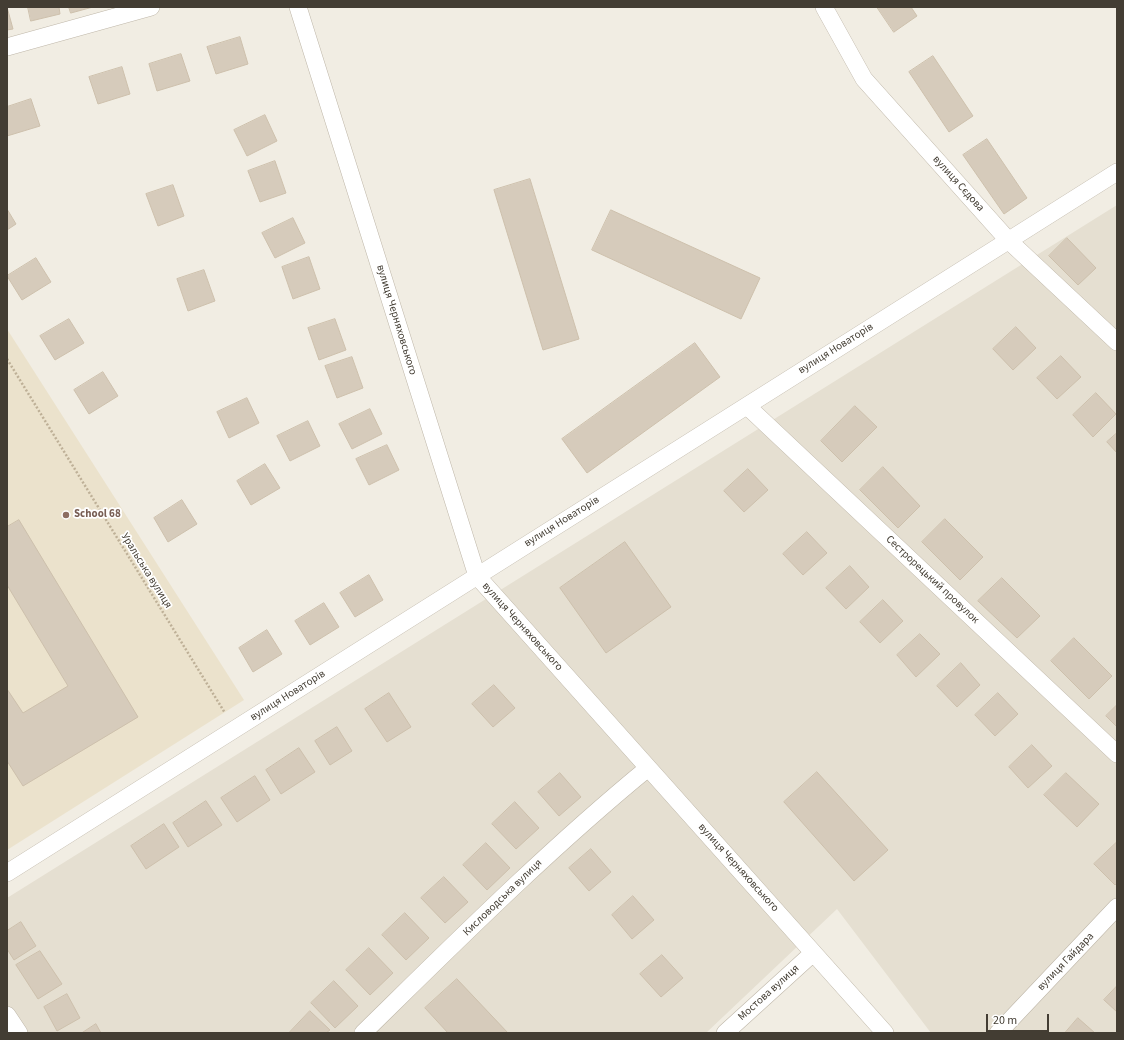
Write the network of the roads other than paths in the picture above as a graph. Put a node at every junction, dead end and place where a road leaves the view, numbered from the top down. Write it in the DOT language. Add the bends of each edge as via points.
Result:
graph roads {
  1 [pos="151,7"];
  2 [pos="298,7"];
  3 [pos="824,7"];
  4 [pos="7,47"];
  5 [pos="1117,172"];
  6 [pos="1008,240"];
  7 [pos="1117,342"];
  8 [pos="747,406"];
  9 [pos="477,576"];
  10 [pos="1117,754"];
  11 [pos="648,768"];
  12 [pos="7,873"];
  13 [pos="1117,907"];
  14 [pos="813,953"];
  15 [pos="7,1015"];
  16 [pos="19,1033"];
  17 [pos="363,1033"];
  18 [pos="725,1033"];
  19 [pos="884,1033"];
  20 [pos="998,1033"];
  1 -- 4 [label="street"];
  2 -- 9 [label="street, вулиця Черняховського"];
  3 -- 6 [label="street, вулиця Сєдова" via="864,79"];
  5 -- 6 [label="street, вулиця Новаторів"];
  6 -- 7 [label="street, вулиця Сєдова"];
  6 -- 8 [label="street, вулиця Новаторів"];
  8 -- 9 [label="street, вулиця Новаторів"];
  8 -- 10 [label="street, Сестрорецький провулок"];
  9 -- 11 [label="street, вулиця Черняховського"];
  9 -- 12 [label="street, вулиця Новаторів"];
  11 -- 14 [label="street, вулиця Черняховського"];
  11 -- 17 [label="street, Кисловодська вулиця" via="508,891"];
  13 -- 20 [label="street, вулиця Гайдара"];
  14 -- 18 [label="street, Мостова вулиця"];
  14 -- 19 [label="street, вулиця Черняховського"];
  15 -- 16 [label="street"];
}
